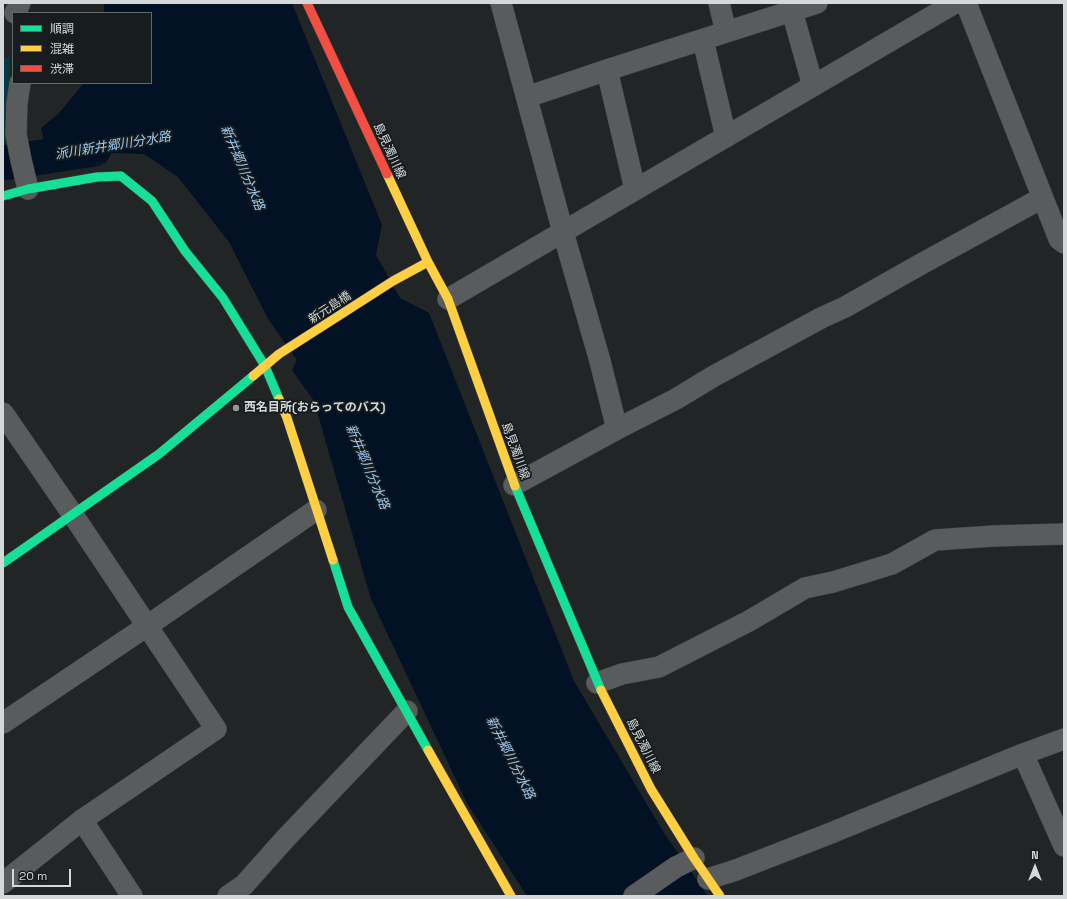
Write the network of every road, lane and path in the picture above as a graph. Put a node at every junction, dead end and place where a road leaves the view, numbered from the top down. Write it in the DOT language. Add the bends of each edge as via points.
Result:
graph roads {
  1 [pos="20,3"];
  2 [pos="307,3"];
  3 [pos="719,3"];
  4 [pos="817,3"];
  5 [pos="955,3"];
  6 [pos="966,3"];
  7 [pos="508,5"];
  8 [pos="792,11"];
  9 [pos="16,12"];
  10 [pos="726,32"];
  11 [pos="703,40"];
  12 [pos="607,70"];
  13 [pos="20,84"];
  14 [pos="813,86"];
  15 [pos="527,97"];
  16 [pos="726,137"];
  17 [pos="28,189"];
  18 [pos="635,189"];
  19 [pos="3,196"];
  20 [pos="1042,198"];
  21 [pos="563,232"];
  22 [pos="1064,243"];
  23 [pos="428,262"];
  24 [pos="448,299"];
  25 [pos="265,366"];
  26 [pos="3,413"];
  27 [pos="617,429"];
  28 [pos="514,485"];
  29 [pos="316,510"];
  30 [pos="73,515"];
  31 [pos="1064,534"];
  32 [pos="3,563"];
  33 [pos="147,626"];
  34 [pos="597,683"];
  35 [pos="407,711"];
  36 [pos="3,723"];
  37 [pos="1064,739"];
  38 [pos="1023,754"];
  39 [pos="82,820"];
  40 [pos="1064,846"];
  41 [pos="685,863"];
  42 [pos="708,879"];
  43 [pos="3,883"];
  44 [pos="132,896"];
  45 [pos="228,896"];
  46 [pos="511,896"];
  47 [pos="634,896"];
  48 [pos="720,896"];
  1 -- 9 [label="street"];
  2 -- 23 [label="street, 島見濁川線"];
  3 -- 10 [label="street"];
  4 -- 8 [label="street"];
  5 -- 14 [label="street"];
  6 -- 20 [label="street"];
  7 -- 15 [label="street"];
  8 -- 10 [label="street"];
  8 -- 14 [label="street"];
  10 -- 11 [label="street"];
  11 -- 12 [label="street"];
  11 -- 16 [label="street"];
  12 -- 15 [label="street"];
  12 -- 18 [label="street"];
  13 -- 17 [label="street" via="16,134"];
  14 -- 16 [label="street"];
  15 -- 21 [label="street"];
  16 -- 18 [label="street"];
  17 -- 19 [label="street"];
  17 -- 25 [label="street" via="97,177 121,176 152,201 185,251 223,298"];
  18 -- 21 [label="street"];
  20 -- 22 [label="street" via="1059,239"];
  20 -- 27 [label="street"];
  21 -- 24 [label="street"];
  21 -- 27 [label="street"];
  23 -- 24 [label="street, 島見濁川線"];
  23 -- 25 [label="street, 新元島橋" via="279,354"];
  24 -- 28 [label="street, 島見濁川線"];
  25 -- 29 [label="street" via="287,418"];
  25 -- 30 [label="street, 新元島橋" via="159,454"];
  26 -- 30 [label="street"];
  27 -- 28 [label="street"];
  28 -- 34 [label="street, 島見濁川線"];
  29 -- 33 [label="street"];
  29 -- 35 [label="street" via="348,607"];
  30 -- 32 [label="street, 新元島橋"];
  30 -- 33 [label="street"];
  31 -- 34 [label="street" via="935,540 892,564 805,588 749,621 659,667 622,674"];
  33 -- 36 [label="street"];
  33 -- 39 [label="street" via="216,729"];
  34 -- 41 [label="street, 島見濁川線" via="652,789"];
  35 -- 45 [label="street" via="244,885"];
  35 -- 46 [label="street"];
  37 -- 38 [label="street"];
  38 -- 40 [label="street"];
  38 -- 42 [label="street" via="830,833"];
  39 -- 43 [label="street"];
  39 -- 44 [label="street"];
  41 -- 42 [label="street, 島見濁川線"];
  41 -- 47 [label="street"];
  42 -- 48 [label="street, 島見濁川線"];
}
